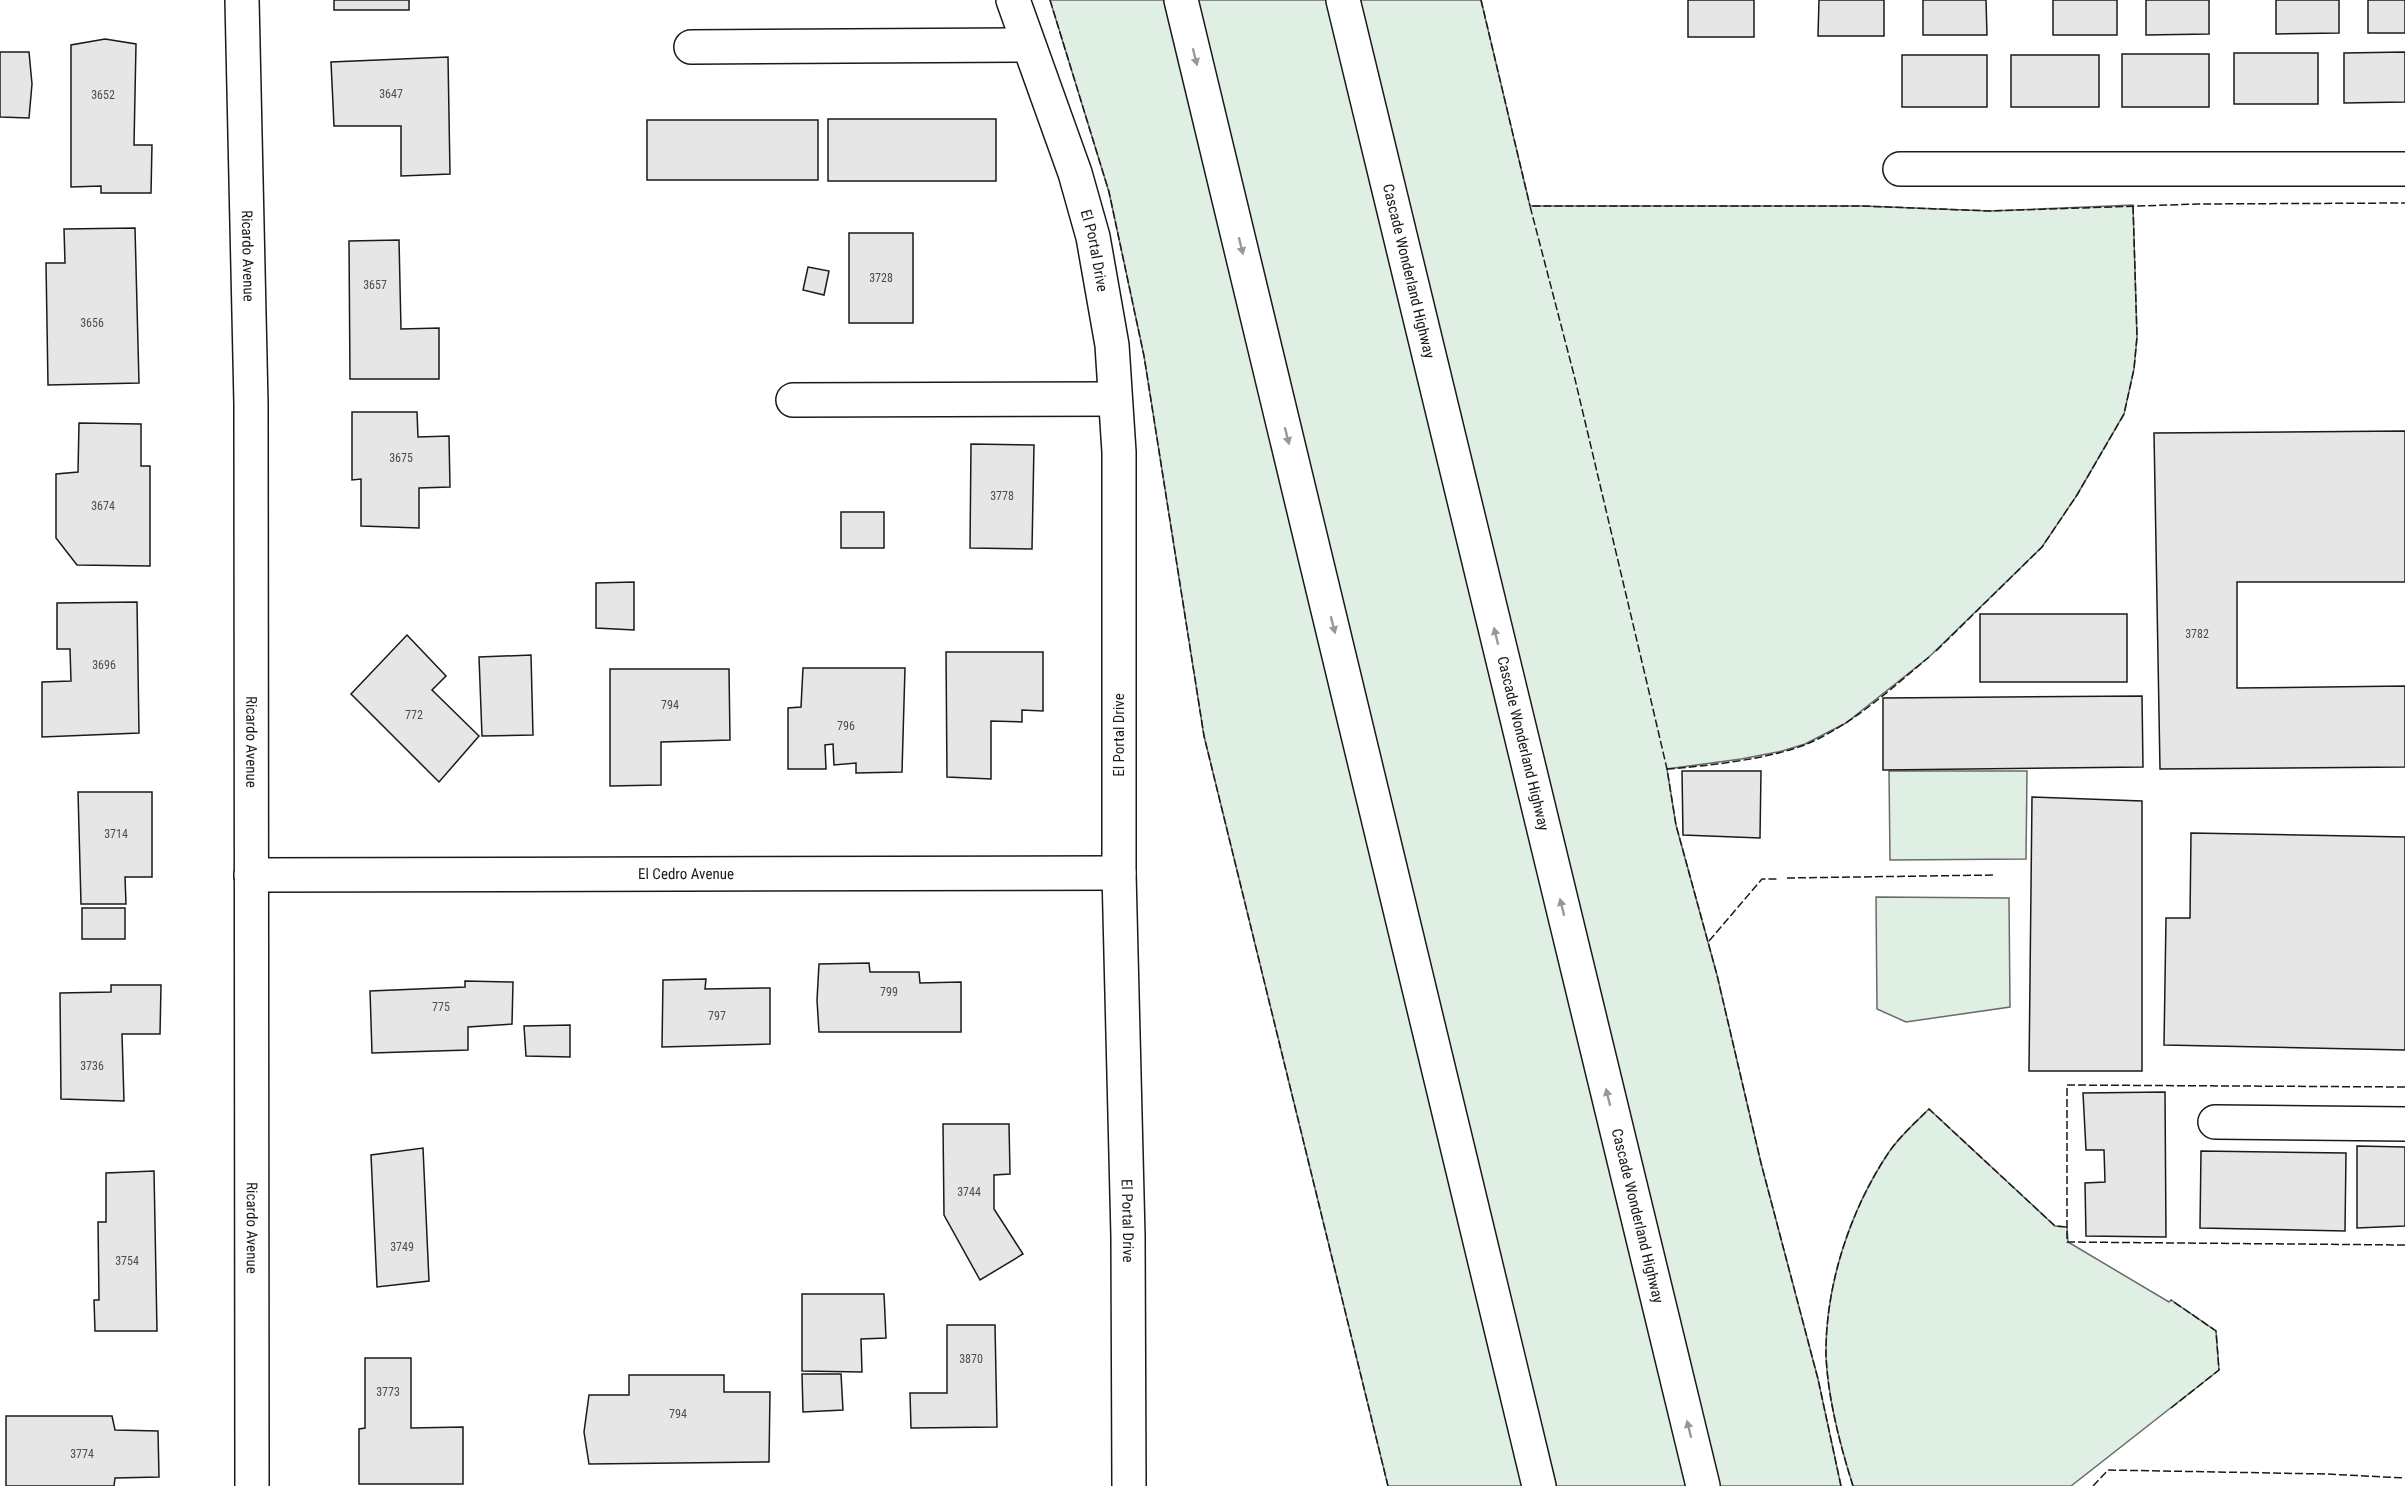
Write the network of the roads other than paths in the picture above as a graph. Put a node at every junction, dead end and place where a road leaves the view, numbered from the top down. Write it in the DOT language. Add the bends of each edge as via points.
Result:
graph roads {
  1 [pos="242,0"];
  2 [pos="1013,0"];
  3 [pos="1181,0"];
  4 [pos="1342,0"];
  5 [pos="1028,45"];
  6 [pos="691,47"];
  7 [pos="1900,170"];
  8 [pos="2405,170"];
  9 [pos="1115,399"];
  10 [pos="793,400"];
  11 [pos="1119,873"];
  12 [pos="251,875"];
  13 [pos="2215,1122"];
  14 [pos="2405,1124"];
  15 [pos="252,1486"];
  16 [pos="1129,1486"];
  17 [pos="1539,1486"];
  18 [pos="1702,1486"];
  1 -- 12 [label="main road, Ricardo Avenue" via="251,404"];
  2 -- 5 [label="main road, El Portal Drive"];
  3 -- 17 [label="main road, one-way"];
  18 -- 4 [label="main road, Cascade Wonderland Highway, one-way"];
  5 -- 6 [label="main road"];
  5 -- 9 [label="main road, El Portal Drive" via="1075,173 1093,237 1112,345"];
  7 -- 8 [label="main road"];
  9 -- 10 [label="main road"];
  9 -- 11 [label="main road, El Portal Drive" via="1119,452"];
  11 -- 12 [label="main road, El Cedro Avenue"];
  11 -- 16 [label="main road, El Portal Drive" via="1128,1236"];
  12 -- 15 [label="main road, Ricardo Avenue"];
  13 -- 14 [label="main road"];
}
